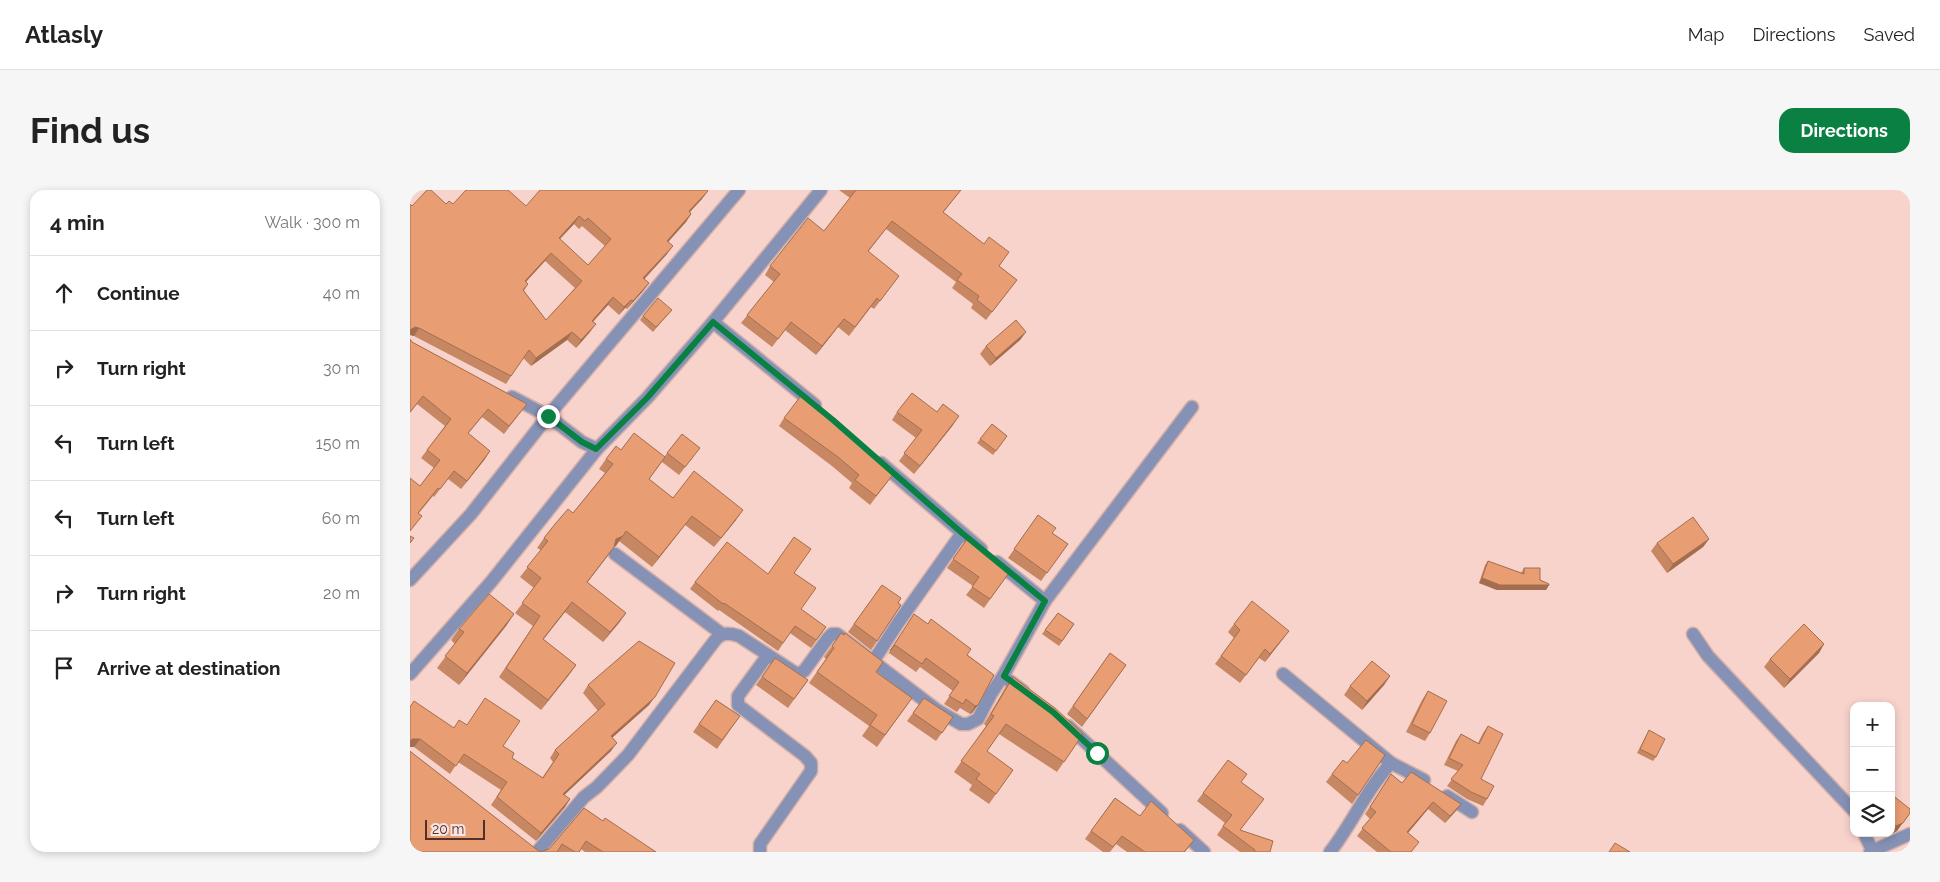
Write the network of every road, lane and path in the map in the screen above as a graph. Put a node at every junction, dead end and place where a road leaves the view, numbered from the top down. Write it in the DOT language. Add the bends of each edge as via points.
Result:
graph roads {
  1 [pos="739,190"];
  2 [pos="821,190"];
  3 [pos="713,322"];
  4 [pos="497,390"];
  5 [pos="1192,407"];
  6 [pos="826,414"];
  7 [pos="552,418"];
  8 [pos="596,449"];
  9 [pos="873,456"];
  10 [pos="962,533"];
  11 [pos="615,554"];
  12 [pos="410,580"];
  13 [pos="1045,601"];
  14 [pos="722,634"];
  15 [pos="1693,634"];
  16 [pos="768,655"];
  17 [pos="874,660"];
  18 [pos="410,674"];
  19 [pos="1283,674"];
  20 [pos="1004,676"];
  21 [pos="1032,697"];
  22 [pos="1059,718"];
  23 [pos="1391,763"];
  24 [pos="1850,807"];
  25 [pos="1472,812"];
  26 [pos="1910,834"];
  27 [pos="1866,837"];
  28 [pos="534,850"];
  29 [pos="1334,851"];
  30 [pos="1871,851"];
  31 [pos="760,852"];
  32 [pos="1204,852"];
  1 -- 7 [label="street"];
  2 -- 3 [label="street"];
  3 -- 6 [label="street"];
  3 -- 8 [label="street" via="647,398"];
  4 -- 7 [label="street"];
  5 -- 13 [label="street"];
  7 -- 8 [label="street"];
  7 -- 12 [label="street"];
  8 -- 18 [label="street" via="491,582"];
  9 -- 10 [label="street"];
  10 -- 13 [label="street"];
  10 -- 17 [label="street"];
  11 -- 14 [label="street"];
  13 -- 20 [label="street"];
  14 -- 16 [label="street" via="735,635"];
  14 -- 28 [label="street" via="628,755"];
  15 -- 24 [label="street" via="1708,656"];
  16 -- 17 [label="street" via="793,673 802,674 828,638 837,634"];
  16 -- 31 [label="street" via="738,696 738,705 805,756 812,767 760,844"];
  17 -- 20 [label="street" via="937,710 961,724 978,719"];
  19 -- 23 [label="street"];
  20 -- 21 [label="street"];
  22 -- 32 [label="street"];
  23 -- 25 [label="street" via="1415,774"];
  23 -- 29 [label="street" via="1376,779"];
  26 -- 30 [label="street"];
  27 -- 30 [label="street"];
}
